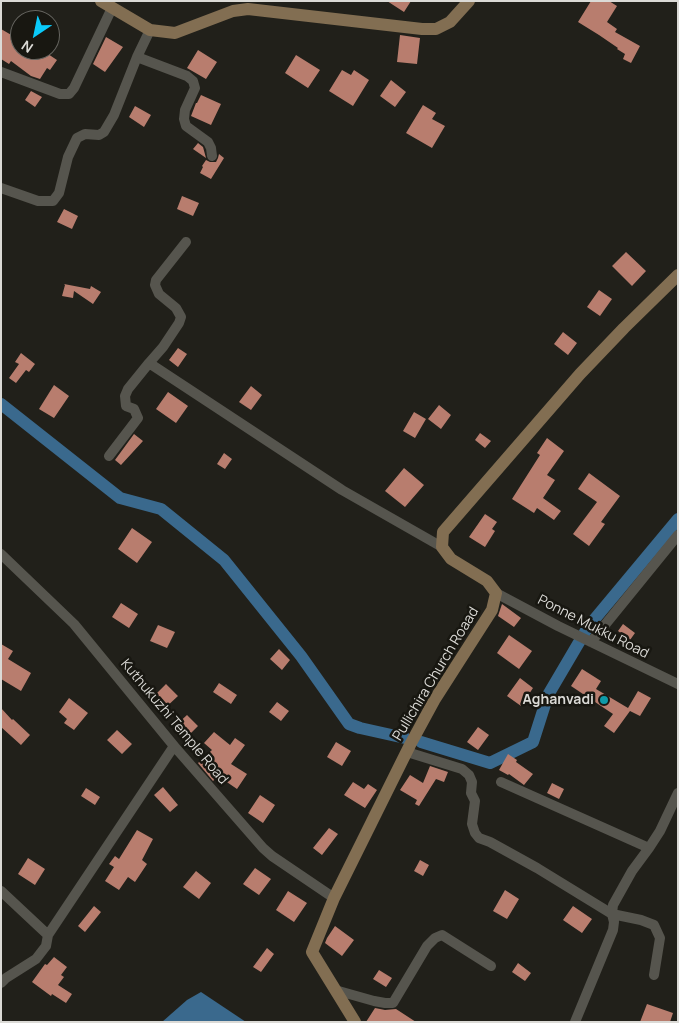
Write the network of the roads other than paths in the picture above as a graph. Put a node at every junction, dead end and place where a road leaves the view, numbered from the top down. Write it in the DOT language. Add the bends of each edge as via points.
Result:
graph roads {
  1 [pos="464,2"];
  2 [pos="106,4"];
  3 [pos="150,30"];
  4 [pos="137,57"];
  5 [pos="1,72"];
  6 [pos="212,156"];
  7 [pos="1,188"];
  8 [pos="186,242"];
  9 [pos="678,275"];
  10 [pos="149,363"];
  11 [pos="109,456"];
  12 [pos="678,535"];
  13 [pos="442,547"];
  14 [pos="1,554"];
  15 [pos="496,594"];
  16 [pos="592,642"];
  17 [pos="678,684"];
  18 [pos="174,746"];
  19 [pos="407,752"];
  20 [pos="500,782"];
  21 [pos="678,793"];
  22 [pos="649,848"];
  23 [pos="1,891"];
  24 [pos="334,898"];
  25 [pos="612,914"];
  26 [pos="48,935"];
  27 [pos="491,966"];
  28 [pos="654,975"];
  29 [pos="3,978"];
  30 [pos="335,990"];
  31 [pos="355,1022"];
  32 [pos="575,1022"];
  1 -- 3 [label="main road" via="450,22 436,29 248,9 233,11 175,33"];
  2 -- 3 [label="main road"];
  2 -- 5 [label="street" via="69,94 60,94"];
  3 -- 4 [label="street"];
  4 -- 6 [label="street" via="193,81 195,88 184,119 186,126 208,142"];
  4 -- 7 [label="street" via="104,132 77,138 68,157 59,193 53,201 38,201"];
  8 -- 10 [label="street" via="156,280 159,294 176,308 181,317"];
  9 -- 13 [label="main road" via="580,374 443,532"];
  10 -- 11 [label="street" via="125,396 126,406 134,409 138,418"];
  10 -- 13 [label="street" via="342,490"];
  12 -- 16 [label="street"];
  13 -- 15 [label="main road" via="451,559 486,581"];
  14 -- 18 [label="street, Kuthukuzhi Temple Road" via="74,624"];
  15 -- 16 [label="street, Ponne Mukku Road"];
  15 -- 19 [label="main road, Pullichira Church Roaad" via="492,610 435,700"];
  16 -- 17 [label="street, Ponne Mukku Road"];
  18 -- 24 [label="street, Kuthukuzhi Temple Road" via="263,848"];
  18 -- 26 [label="street"];
  19 -- 24 [label="main road, Pullichira Church Roaad"];
  19 -- 25 [label="street" via="462,769 469,775 475,801 472,824 479,838"];
  20 -- 22 [label="street"];
  21 -- 22 [label="street"];
  22 -- 25 [label="street" via="632,871"];
  23 -- 26 [label="street"];
  24 -- 30 [label="main road, Pullichira Church Roaad" via="312,952"];
  25 -- 28 [label="street" via="654,925 660,938"];
  25 -- 32 [label="street" via="613,930"];
  26 -- 29 [label="street" via="46,946 36,959"];
  27 -- 30 [label="street" via="442,935 428,946 393,1003"];
  30 -- 31 [label="main road, Pullichira Church Roaad"];
}
